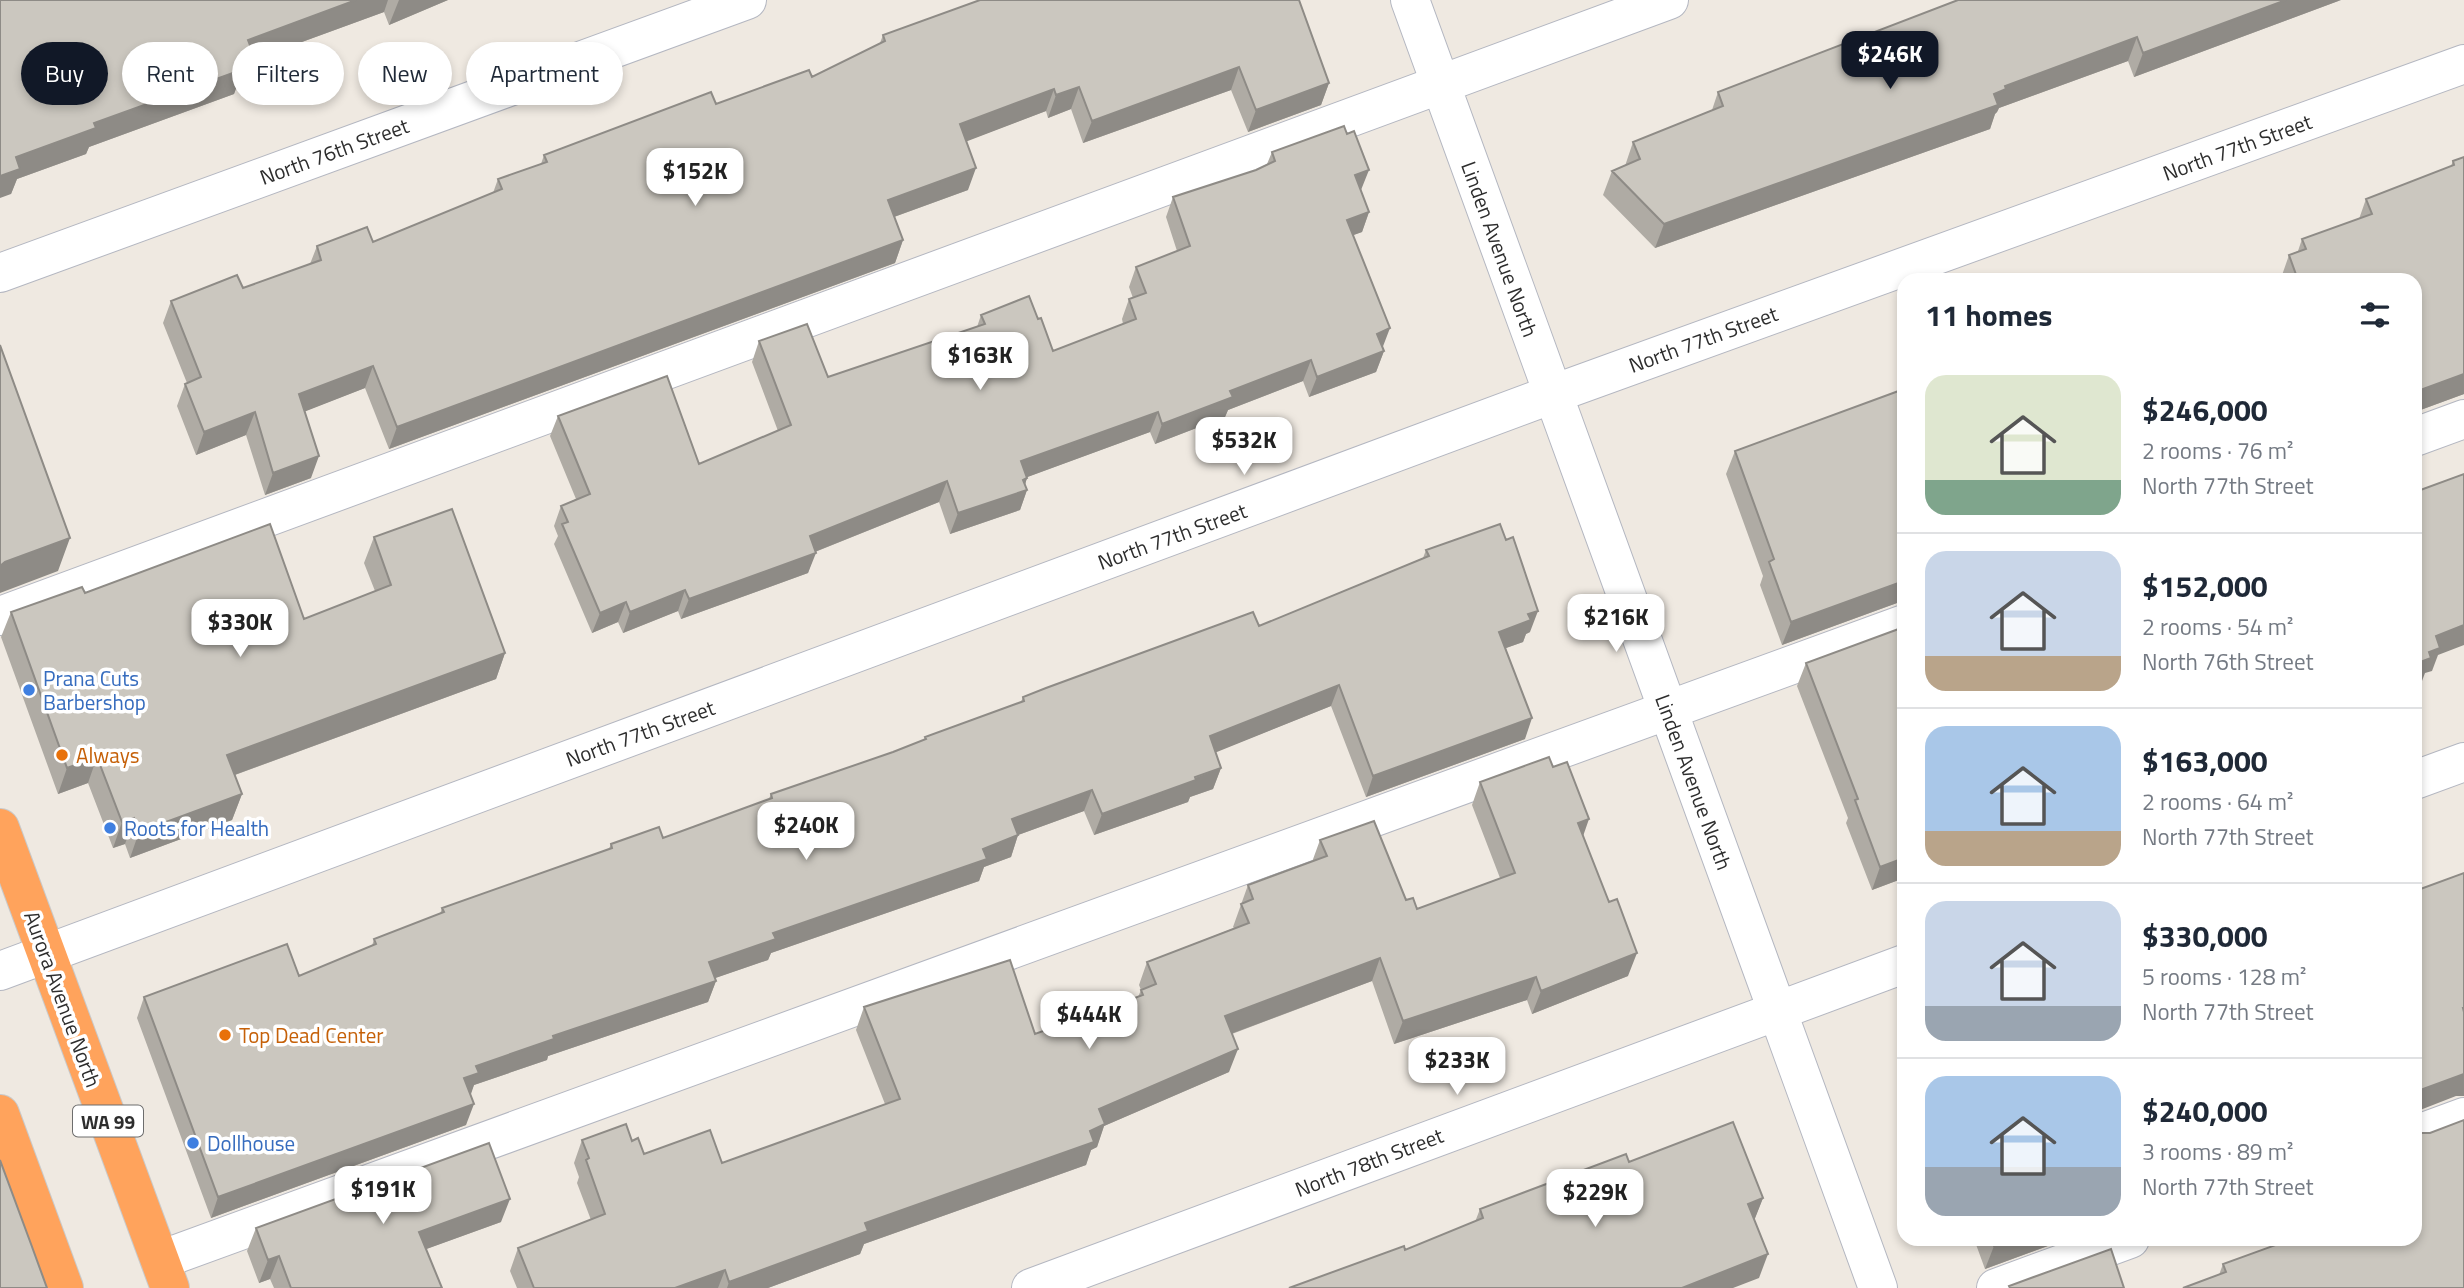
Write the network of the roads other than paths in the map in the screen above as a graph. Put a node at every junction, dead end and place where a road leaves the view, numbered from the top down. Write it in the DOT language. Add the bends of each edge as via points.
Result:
graph roads {
  1 [pos="747,0"];
  2 [pos="1410,0"];
  3 [pos="1669,0"];
  4 [pos="2464,64"];
  5 [pos="1440,82"];
  6 [pos="0,273"];
  7 [pos="1553,394"];
  8 [pos="2464,419"];
  9 [pos="2422,434"];
  10 [pos="0,616"];
  11 [pos="1897,627"];
  12 [pos="1668,710"];
  13 [pos="2464,762"];
  14 [pos="2422,777"];
  15 [pos="0,828"];
  16 [pos="46,954"];
  17 [pos="1897,967"];
  18 [pos="0,971"];
  19 [pos="1777,1010"];
  20 [pos="0,1114"];
  21 [pos="2464,1117"];
  22 [pos="2422,1132"];
  23 [pos="2111,1246"];
  24 [pos="165,1274"];
  25 [pos="64,1288"];
  26 [pos="1031,1288"];
  27 [pos="1878,1288"];
  28 [pos="1996,1288"];
  1 -- 6 [label="street, North 76th Street"];
  2 -- 5 [label="street, Linden Avenue North"];
  3 -- 5 [label="street"];
  4 -- 7 [label="street, North 77th Street"];
  5 -- 7 [label="street, Linden Avenue North"];
  5 -- 10 [label="street"];
  7 -- 12 [label="street, Linden Avenue North"];
  7 -- 16 [label="street, North 77th Street"];
  8 -- 9 [label="street"];
  11 -- 12 [label="street"];
  12 -- 19 [label="street, Linden Avenue North"];
  12 -- 24 [label="street"];
  13 -- 14 [label="street"];
  15 -- 16 [label="highway, Aurora Avenue North / WA 99"];
  16 -- 18 [label="street, North 77th Street"];
  16 -- 24 [label="highway, Aurora Avenue North / WA 99"];
  17 -- 19 [label="street, North 78th Street"];
  19 -- 26 [label="street, North 78th Street"];
  19 -- 27 [label="street, Linden Avenue North"];
  20 -- 25 [label="highway"];
  21 -- 22 [label="street"];
  23 -- 28 [label="street"];
}
